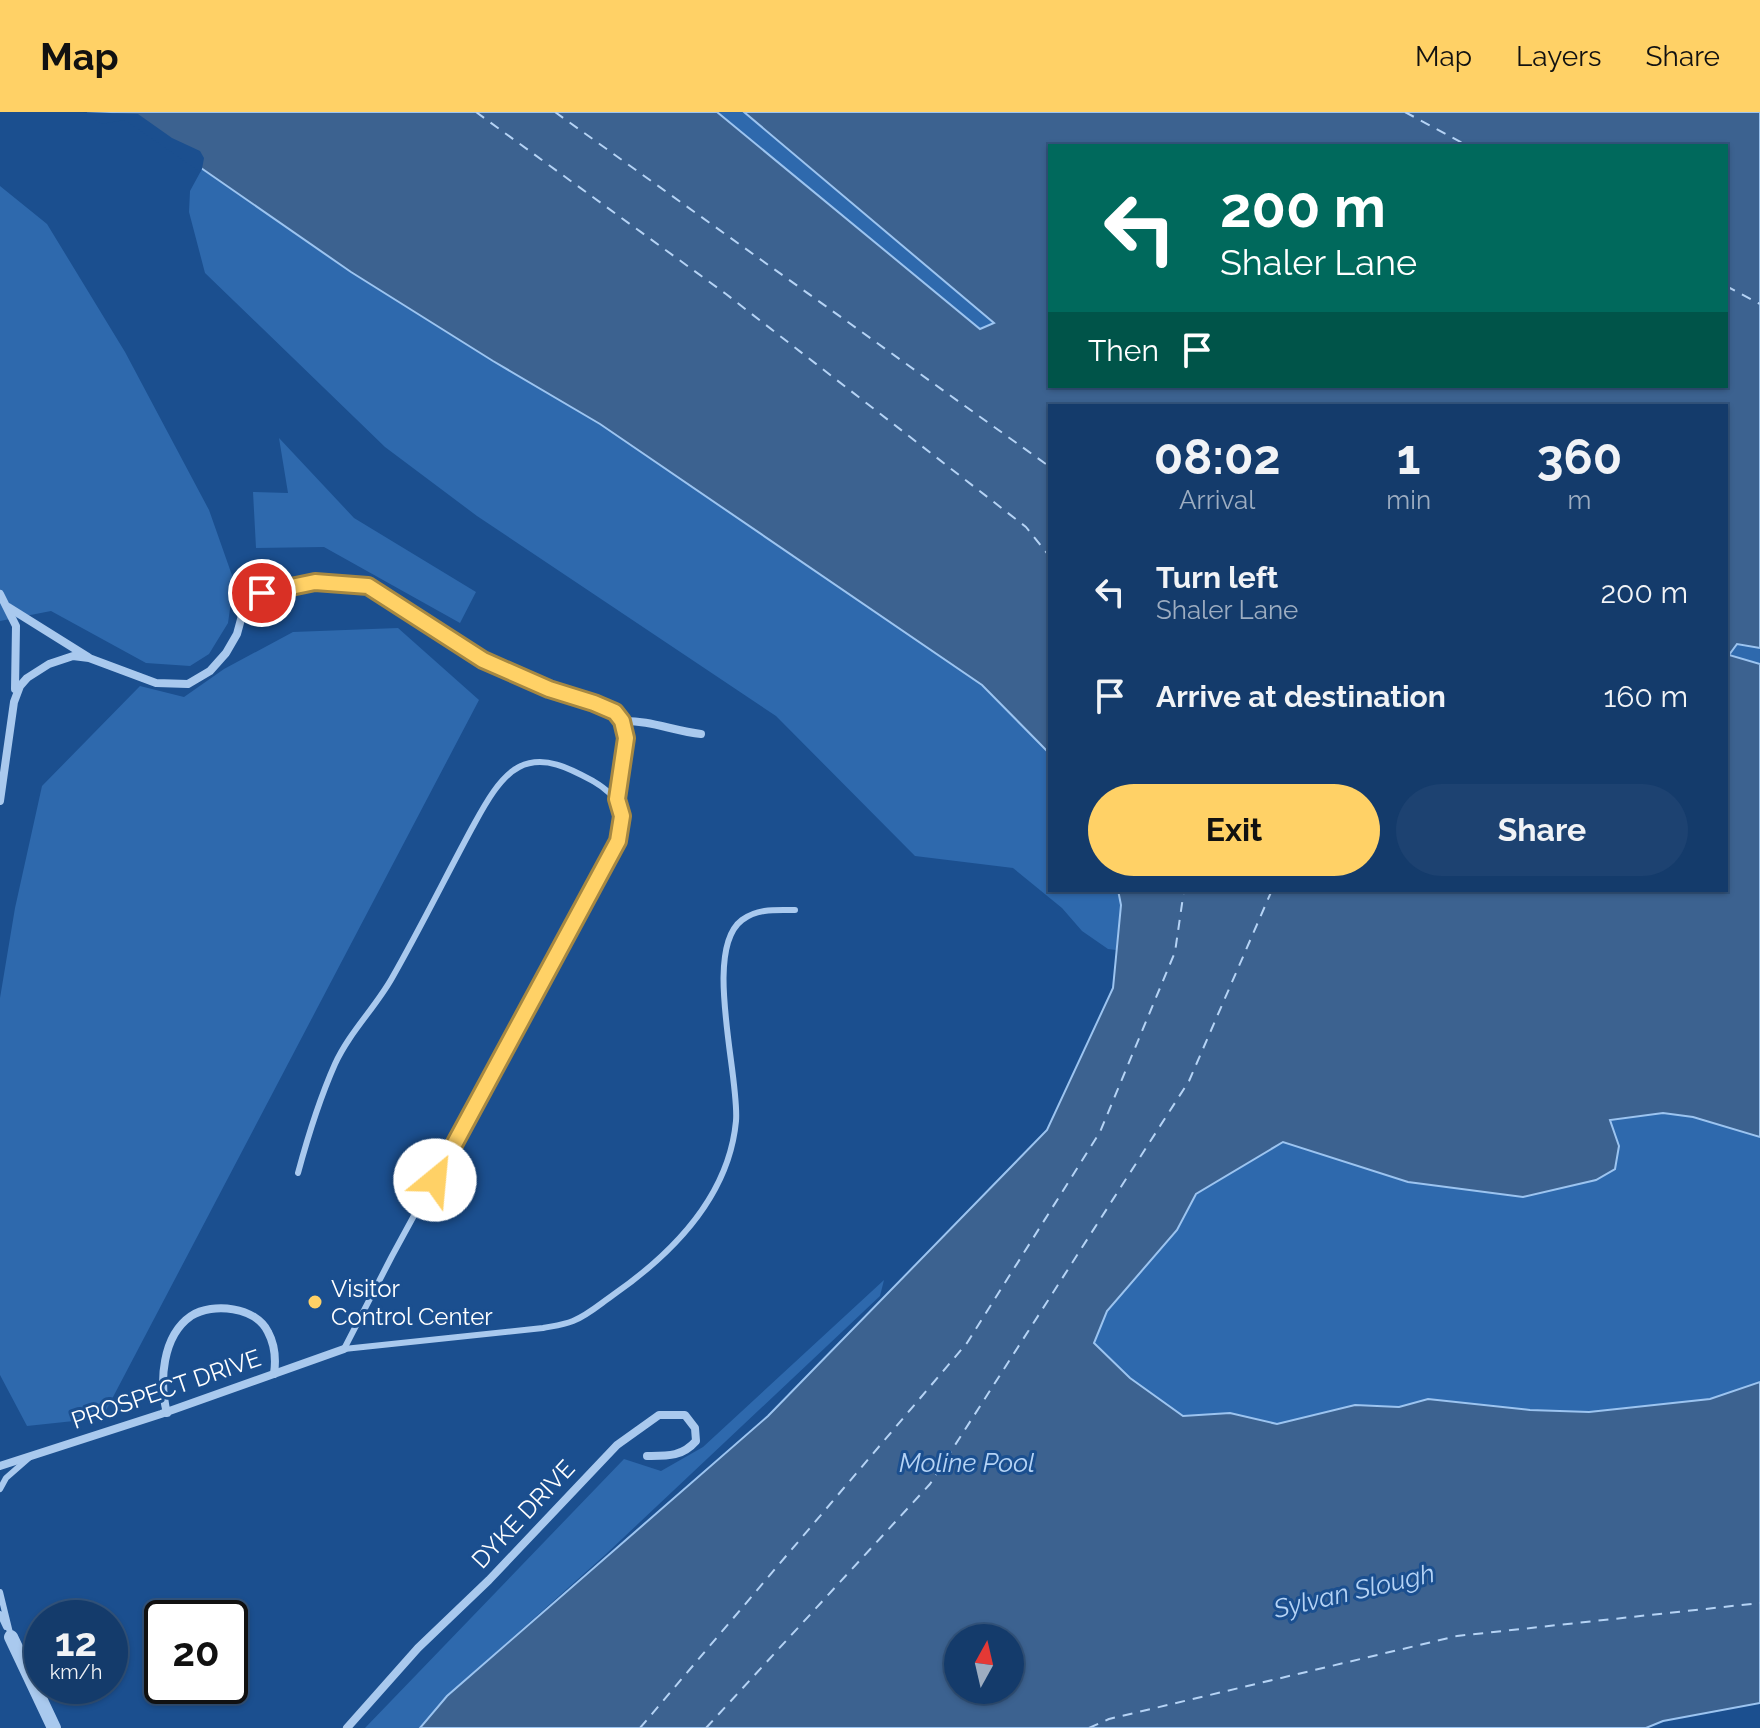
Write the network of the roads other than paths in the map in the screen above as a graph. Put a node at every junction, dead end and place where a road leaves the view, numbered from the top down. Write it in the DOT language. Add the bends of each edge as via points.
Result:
graph roads {
  1 [pos="0,594"];
  2 [pos="8,606"];
  3 [pos="89,658"];
  4 [pos="14,702"];
  5 [pos="622,721"];
  6 [pos="701,734"];
  7 [pos="617,799"];
  8 [pos="0,801"];
  9 [pos="795,910"];
  10 [pos="298,1173"];
  11 [pos="344,1349"];
  12 [pos="274,1374"];
  13 [pos="167,1413"];
  14 [pos="34,1454"];
  15 [pos="647,1456"];
  16 [pos="0,1466"];
  17 [pos="0,1489"];
  18 [pos="0,1592"];
  19 [pos="0,1614"];
  20 [pos="11,1637"];
  21 [pos="54,1728"];
  22 [pos="347,1728"];
  1 -- 2 [label="street"];
  2 -- 3 [label="street"];
  2 -- 4 [label="street" via="16,626"];
  3 -- 4 [label="street" via="73,656 39,670 20,686"];
  3 -- 5 [label="street" via="156,683 188,684 226,653 247,597 315,582 368,586 483,660 607,708"];
  4 -- 8 [label="street"];
  5 -- 6 [label="street"];
  5 -- 7 [label="street" via="625,755"];
  7 -- 10 [label="lane" via="597,783 549,762 528,763 507,776 479,816 390,981 337,1061"];
  7 -- 11 [label="lane" via="622,816 618,841"];
  9 -- 11 [label="lane" via="759,912 739,922 731,934 725,1021 737,1119 711,1198 675,1244 640,1276 570,1322"];
  11 -- 12 [label="street, PROSPECT DRIVE"];
  12 -- 13 [label="street, PROSPECT DRIVE"];
  12 -- 13 [label="street" via="276,1358 268,1331 259,1321 233,1309 206,1310 185,1322 171,1342 162,1395"];
  13 -- 14 [label="street, PROSPECT DRIVE"];
  14 -- 16 [label="street, PROSPECT DRIVE"];
  14 -- 17 [label="lane"];
  15 -- 22 [label="street, DYKE DRIVE" via="689,1450 696,1441 695,1428 685,1415 659,1415 617,1445 408,1658"];
  18 -- 20 [label="lane"];
  19 -- 20 [label="lane"];
  20 -- 21 [label="street"];
}
